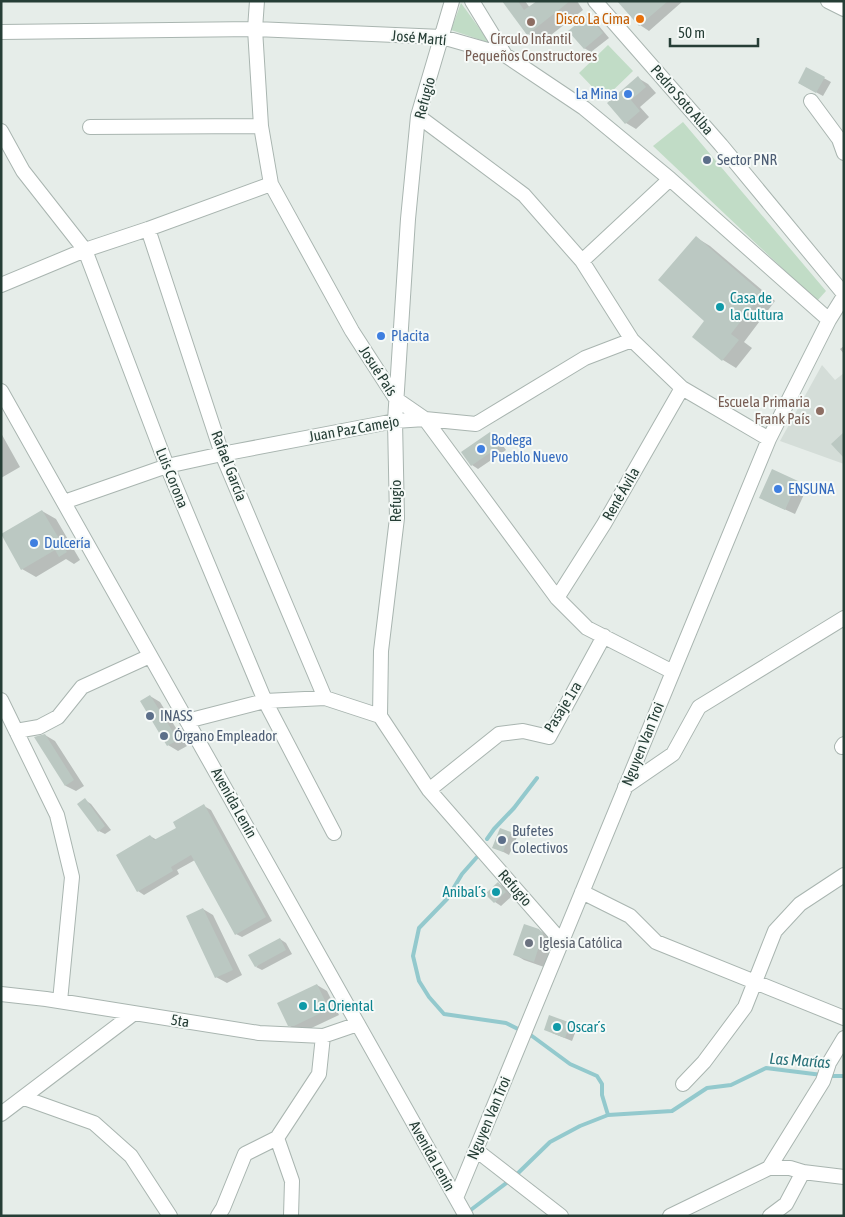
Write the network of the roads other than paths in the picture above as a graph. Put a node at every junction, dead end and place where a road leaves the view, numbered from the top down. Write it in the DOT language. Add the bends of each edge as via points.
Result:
graph roads {
  1 [pos="257,1"];
  2 [pos="452,1"];
  3 [pos="472,1"];
  4 [pos="595,1"];
  5 [pos="828,1"];
  6 [pos="844,9"];
  7 [pos="255,29"];
  8 [pos="1,32"];
  9 [pos="442,37"];
  10 [pos="505,55"];
  11 [pos="811,101"];
  12 [pos="418,116"];
  13 [pos="261,126"];
  14 [pos="90,127"];
  15 [pos="1,131"];
  16 [pos="844,153"];
  17 [pos="670,179"];
  18 [pos="271,184"];
  19 [pos="148,229"];
  20 [pos="85,250"];
  21 [pos="582,261"];
  22 [pos="1,285"];
  23 [pos="844,295"];
  24 [pos="829,320"];
  25 [pos="632,340"];
  26 [pos="682,388"];
  27 [pos="1,391"];
  28 [pos="396,400"];
  29 [pos="425,419"];
  30 [pos="394,421"];
  31 [pos="769,439"];
  32 [pos="222,454"];
  33 [pos="167,466"];
  34 [pos="64,502"];
  35 [pos="557,598"];
  36 [pos="844,618"];
  37 [pos="604,636"];
  38 [pos="150,656"];
  39 [pos="673,672"];
  40 [pos="325,698"];
  41 [pos="1,700"];
  42 [pos="265,701"];
  43 [pos="380,716"];
  44 [pos="187,721"];
  45 [pos="16,731"];
  46 [pos="625,787"];
  47 [pos="429,790"];
  48 [pos="334,833"];
  49 [pos="844,875"];
  50 [pos="582,892"];
  51 [pos="562,942"];
  52 [pos="755,981"];
  53 [pos="1,994"];
  54 [pos="60,1001"];
  55 [pos="133,1014"];
  56 [pos="844,1018"];
  57 [pos="358,1024"];
  58 [pos="323,1036"];
  59 [pos="844,1038"];
  60 [pos="683,1084"];
  61 [pos="24,1098"];
  62 [pos="1,1114"];
  63 [pos="277,1138"];
  64 [pos="476,1150"];
  65 [pos="769,1168"];
  66 [pos="803,1172"];
  67 [pos="844,1177"];
  68 [pos="456,1198"];
  69 [pos="170,1216"];
  70 [pos="218,1216"];
  71 [pos="291,1216"];
  72 [pos="466,1216"];
  73 [pos="561,1216"];
  74 [pos="670,1216"];
  75 [pos="770,1216"];
  1 -- 7 [label="street, Josué País"];
  2 -- 9 [label="street, Refugio"];
  3 -- 10 [label="street"];
  4 -- 23 [label="street, Pedro Soto Alba" via="721,145"];
  5 -- 6 [label="street"];
  7 -- 8 [label="street, José Martí"];
  7 -- 9 [label="street, José Martí"];
  7 -- 13 [label="street, Josué País"];
  9 -- 10 [label="street, José Martí"];
  9 -- 12 [label="street, Refugio"];
  10 -- 17 [label="street, José Martí" via="584,108"];
  11 -- 16 [label="street" via="839,139"];
  12 -- 21 [label="street" via="524,195"];
  12 -- 28 [label="street, Refugio"];
  13 -- 14 [label="street"];
  13 -- 18 [label="street, Josué País"];
  15 -- 20 [label="street, Luis Corona" via="23,171"];
  17 -- 21 [label="street"];
  17 -- 24 [label="street, José Martí"];
  18 -- 19 [label="street"];
  18 -- 28 [label="street, Josué País" via="352,331"];
  19 -- 20 [label="street"];
  19 -- 32 [label="street, Rafael García"];
  20 -- 22 [label="street"];
  20 -- 33 [label="street, Luis Corona"];
  21 -- 25 [label="street"];
  23 -- 24 [label="street, Nguyen Van Troi"];
  24 -- 31 [label="street, Nguyen Van Troi"];
  25 -- 26 [label="street"];
  25 -- 29 [label="street, Juan Paz Camejo" via="586,358 476,424"];
  26 -- 31 [label="street"];
  26 -- 35 [label="street, René Ávila" via="604,524"];
  27 -- 34 [label="street, Avenida Lenín"];
  28 -- 29 [label="street, Josué País"];
  28 -- 30 [label="street, Refugio"];
  29 -- 30 [label="street, Juan Paz Camejo"];
  29 -- 35 [label="street, Josué País"];
  30 -- 32 [label="street, Juan Paz Camejo"];
  30 -- 43 [label="street, Refugio" via="398,518 381,651"];
  31 -- 39 [label="street, Nguyen Van Troi"];
  32 -- 33 [label="street, Juan Paz Camejo"];
  32 -- 40 [label="street, Rafael García"];
  33 -- 34 [label="street, Juan Paz Camejo"];
  33 -- 42 [label="street, Luis Corona"];
  34 -- 38 [label="street, Avenida Lenín"];
  35 -- 37 [label="street, Josué País" via="587,628"];
  36 -- 46 [label="street" via="699,708 673,754"];
  37 -- 39 [label="street, Josué País"];
  37 -- 47 [label="street, Pasaje 1ra" via="549,737 523,731 499,734"];
  38 -- 44 [label="street, Avenida Lenín"];
  38 -- 45 [label="street" via="82,687 58,717 40,727"];
  39 -- 46 [label="street, Nguyen Van Troi"];
  40 -- 42 [label="street"];
  40 -- 43 [label="street"];
  41 -- 45 [label="street"];
  42 -- 44 [label="street"];
  42 -- 48 [label="street, Luis Corona"];
  43 -- 47 [label="street, Refugio"];
  44 -- 57 [label="street, Avenida Lenín"];
  45 -- 54 [label="street" via="57,814 72,877"];
  46 -- 50 [label="street, Nguyen Van Troi"];
  47 -- 51 [label="street, Refugio"];
  49 -- 52 [label="street" via="800,904 776,931"];
  50 -- 51 [label="street, Nguyen Van Troi"];
  50 -- 52 [label="street" via="630,916 656,942"];
  51 -- 64 [label="street, Nguyen Van Troi"];
  52 -- 56 [label="street"];
  52 -- 60 [label="street" via="745,1007 704,1062"];
  53 -- 54 [label="street, 5ta"];
  54 -- 55 [label="street, 5ta"];
  55 -- 58 [label="street, 5ta" via="259,1033"];
  55 -- 61 [label="street"];
  57 -- 58 [label="street, 5ta"];
  57 -- 68 [label="street, Avenida Lenín"];
  58 -- 63 [label="street" via="319,1074"];
  59 -- 65 [label="street" via="829,1063 823,1081"];
  61 -- 62 [label="street"];
  61 -- 69 [label="street" via="94,1123 131,1156"];
  63 -- 70 [label="street" via="246,1154"];
  63 -- 71 [label="street" via="292,1181"];
  64 -- 68 [label="street, Nguyen Van Troi"];
  64 -- 73 [label="street"];
  65 -- 66 [label="street"];
  65 -- 74 [label="street"];
  66 -- 67 [label="street"];
  66 -- 75 [label="street" via="786,1204"];
  68 -- 72 [label="street, Avenida Lenín"];
}
